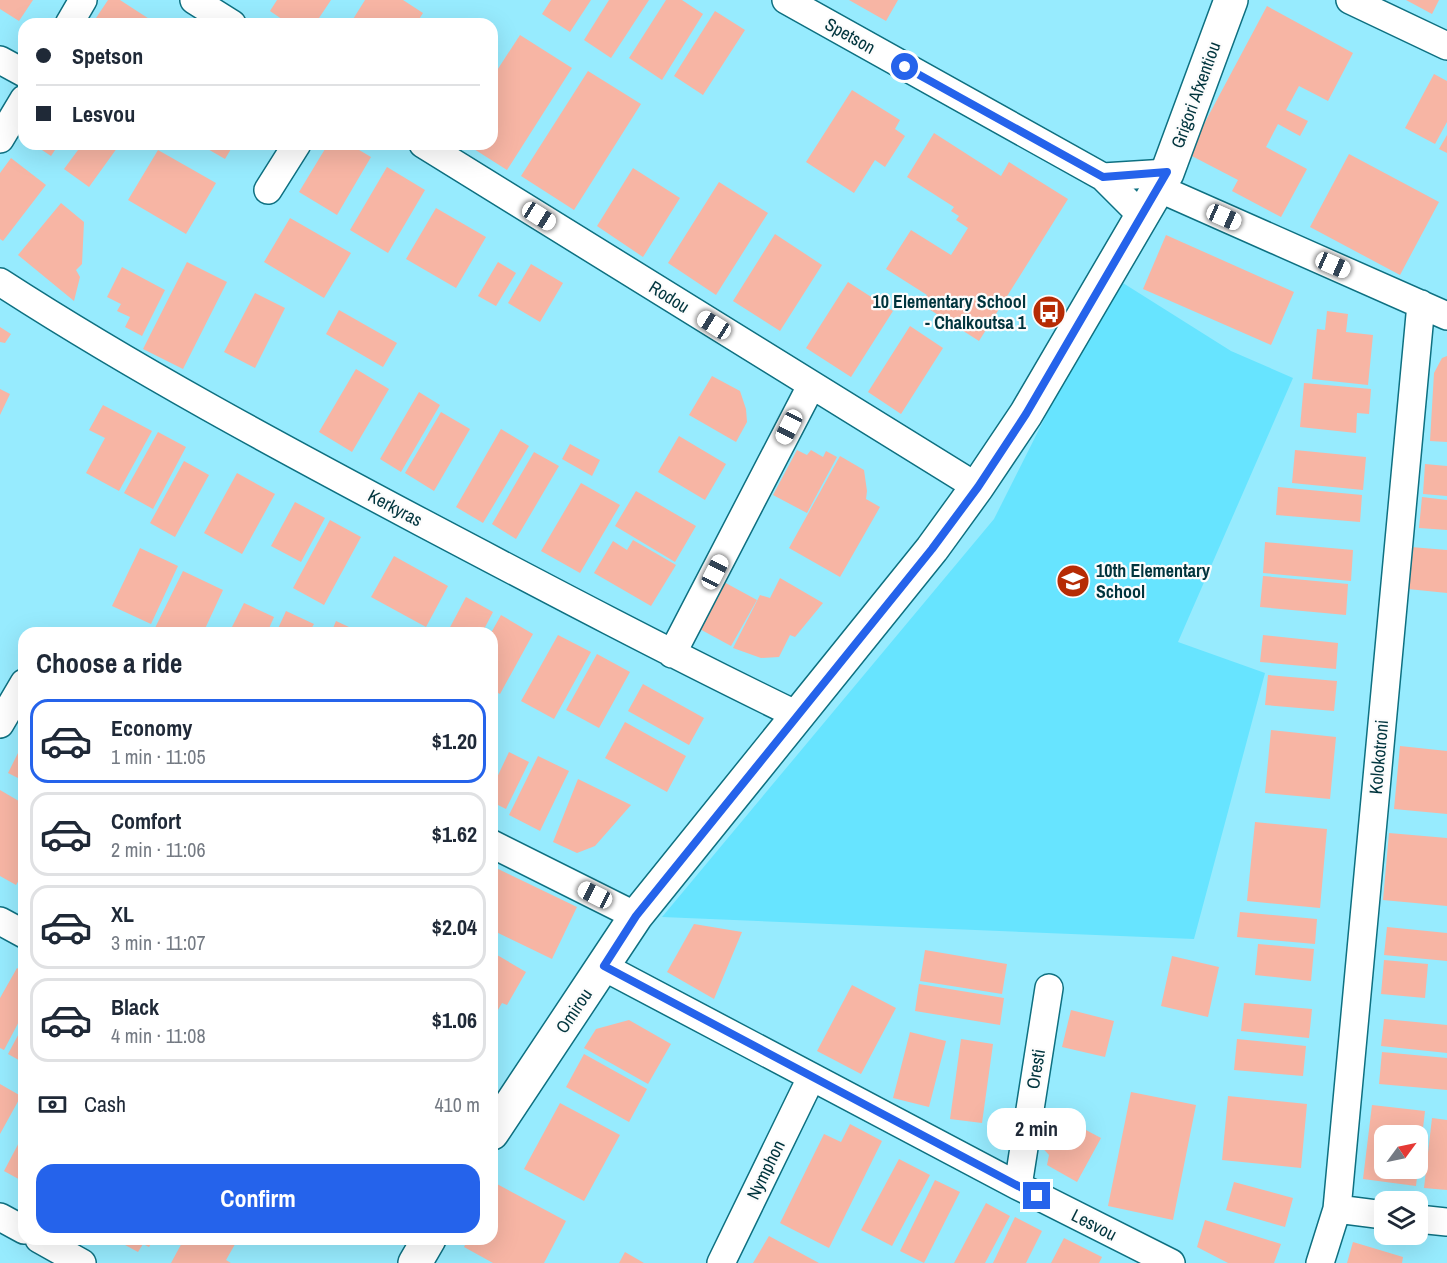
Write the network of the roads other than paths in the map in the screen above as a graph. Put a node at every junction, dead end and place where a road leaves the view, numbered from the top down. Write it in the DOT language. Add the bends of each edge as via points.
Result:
graph roads {
  1 [pos="83,0"];
  2 [pos="195,0"];
  3 [pos="786,0"];
  4 [pos="1232,0"];
  5 [pos="1350,0"];
  6 [pos="72,18"];
  7 [pos="223,18"];
  8 [pos="1447,46"];
  9 [pos="0,60"];
  10 [pos="18,70"];
  11 [pos="18,109"];
  12 [pos="0,139"];
  13 [pos="293,150"];
  14 [pos="433,150"];
  15 [pos="1103,177"];
  16 [pos="1163,180"];
  17 [pos="268,190"];
  18 [pos="1142,216"];
  19 [pos="0,282"];
  20 [pos="1420,304"];
  21 [pos="1447,316"];
  22 [pos="811,386"];
  23 [pos="978,487"];
  24 [pos="672,654"];
  25 [pos="18,692"];
  26 [pos="799,716"];
  27 [pos="0,724"];
  28 [pos="498,847"];
  29 [pos="636,916"];
  30 [pos="0,921"];
  31 [pos="18,931"];
  32 [pos="604,966"];
  33 [pos="1049,988"];
  34 [pos="811,1078"];
  35 [pos="498,1124"];
  36 [pos="1018,1186"];
  37 [pos="1337,1209"];
  38 [pos="1374,1214"];
  39 [pos="0,1217"];
  40 [pos="1428,1220"];
  41 [pos="1447,1222"];
  42 [pos="18,1227"];
  43 [pos="50,1245"];
  44 [pos="426,1245"];
  45 [pos="82,1263"];
  46 [pos="416,1263"];
  47 [pos="721,1263"];
  48 [pos="1171,1263"];
  49 [pos="1320,1263"];
  1 -- 6 [label="street"];
  2 -- 7 [label="street"];
  3 -- 15 [label="street, Spetson"];
  4 -- 16 [label="street, Grigori Afxentiou"];
  5 -- 8 [label="street"];
  9 -- 10 [label="street"];
  11 -- 12 [label="street"];
  13 -- 17 [label="street"];
  14 -- 22 [label="street, Rodou"];
  15 -- 16 [label="street"];
  15 -- 18 [label="street, Spetson"];
  16 -- 18 [label="street, Omirou"];
  16 -- 20 [label="street"];
  18 -- 23 [label="street, Omirou" via="1026,414"];
  19 -- 24 [label="street, Kerkyras" via="239,426"];
  20 -- 21 [label="street"];
  20 -- 37 [label="street, Kolokotroni"];
  22 -- 23 [label="street, Rodou"];
  22 -- 24 [label="street"];
  23 -- 26 [label="street, Omirou"];
  24 -- 26 [label="street, Kerkyras"];
  25 -- 27 [label="street"];
  26 -- 29 [label="street, Omirou"];
  28 -- 29 [label="street"];
  29 -- 32 [label="street, Omirou"];
  30 -- 31 [label="street"];
  32 -- 34 [label="street, Lesvou"];
  32 -- 35 [label="street, Omirou"];
  33 -- 36 [label="street, Oresti"];
  34 -- 36 [label="street, Lesvou"];
  34 -- 47 [label="street, Nymphon"];
  36 -- 48 [label="street, Lesvou"];
  37 -- 38 [label="street"];
  37 -- 49 [label="street, Kolokotroni"];
  39 -- 42 [label="street"];
  40 -- 41 [label="street"];
  43 -- 45 [label="street"];
  44 -- 46 [label="street"];
}
